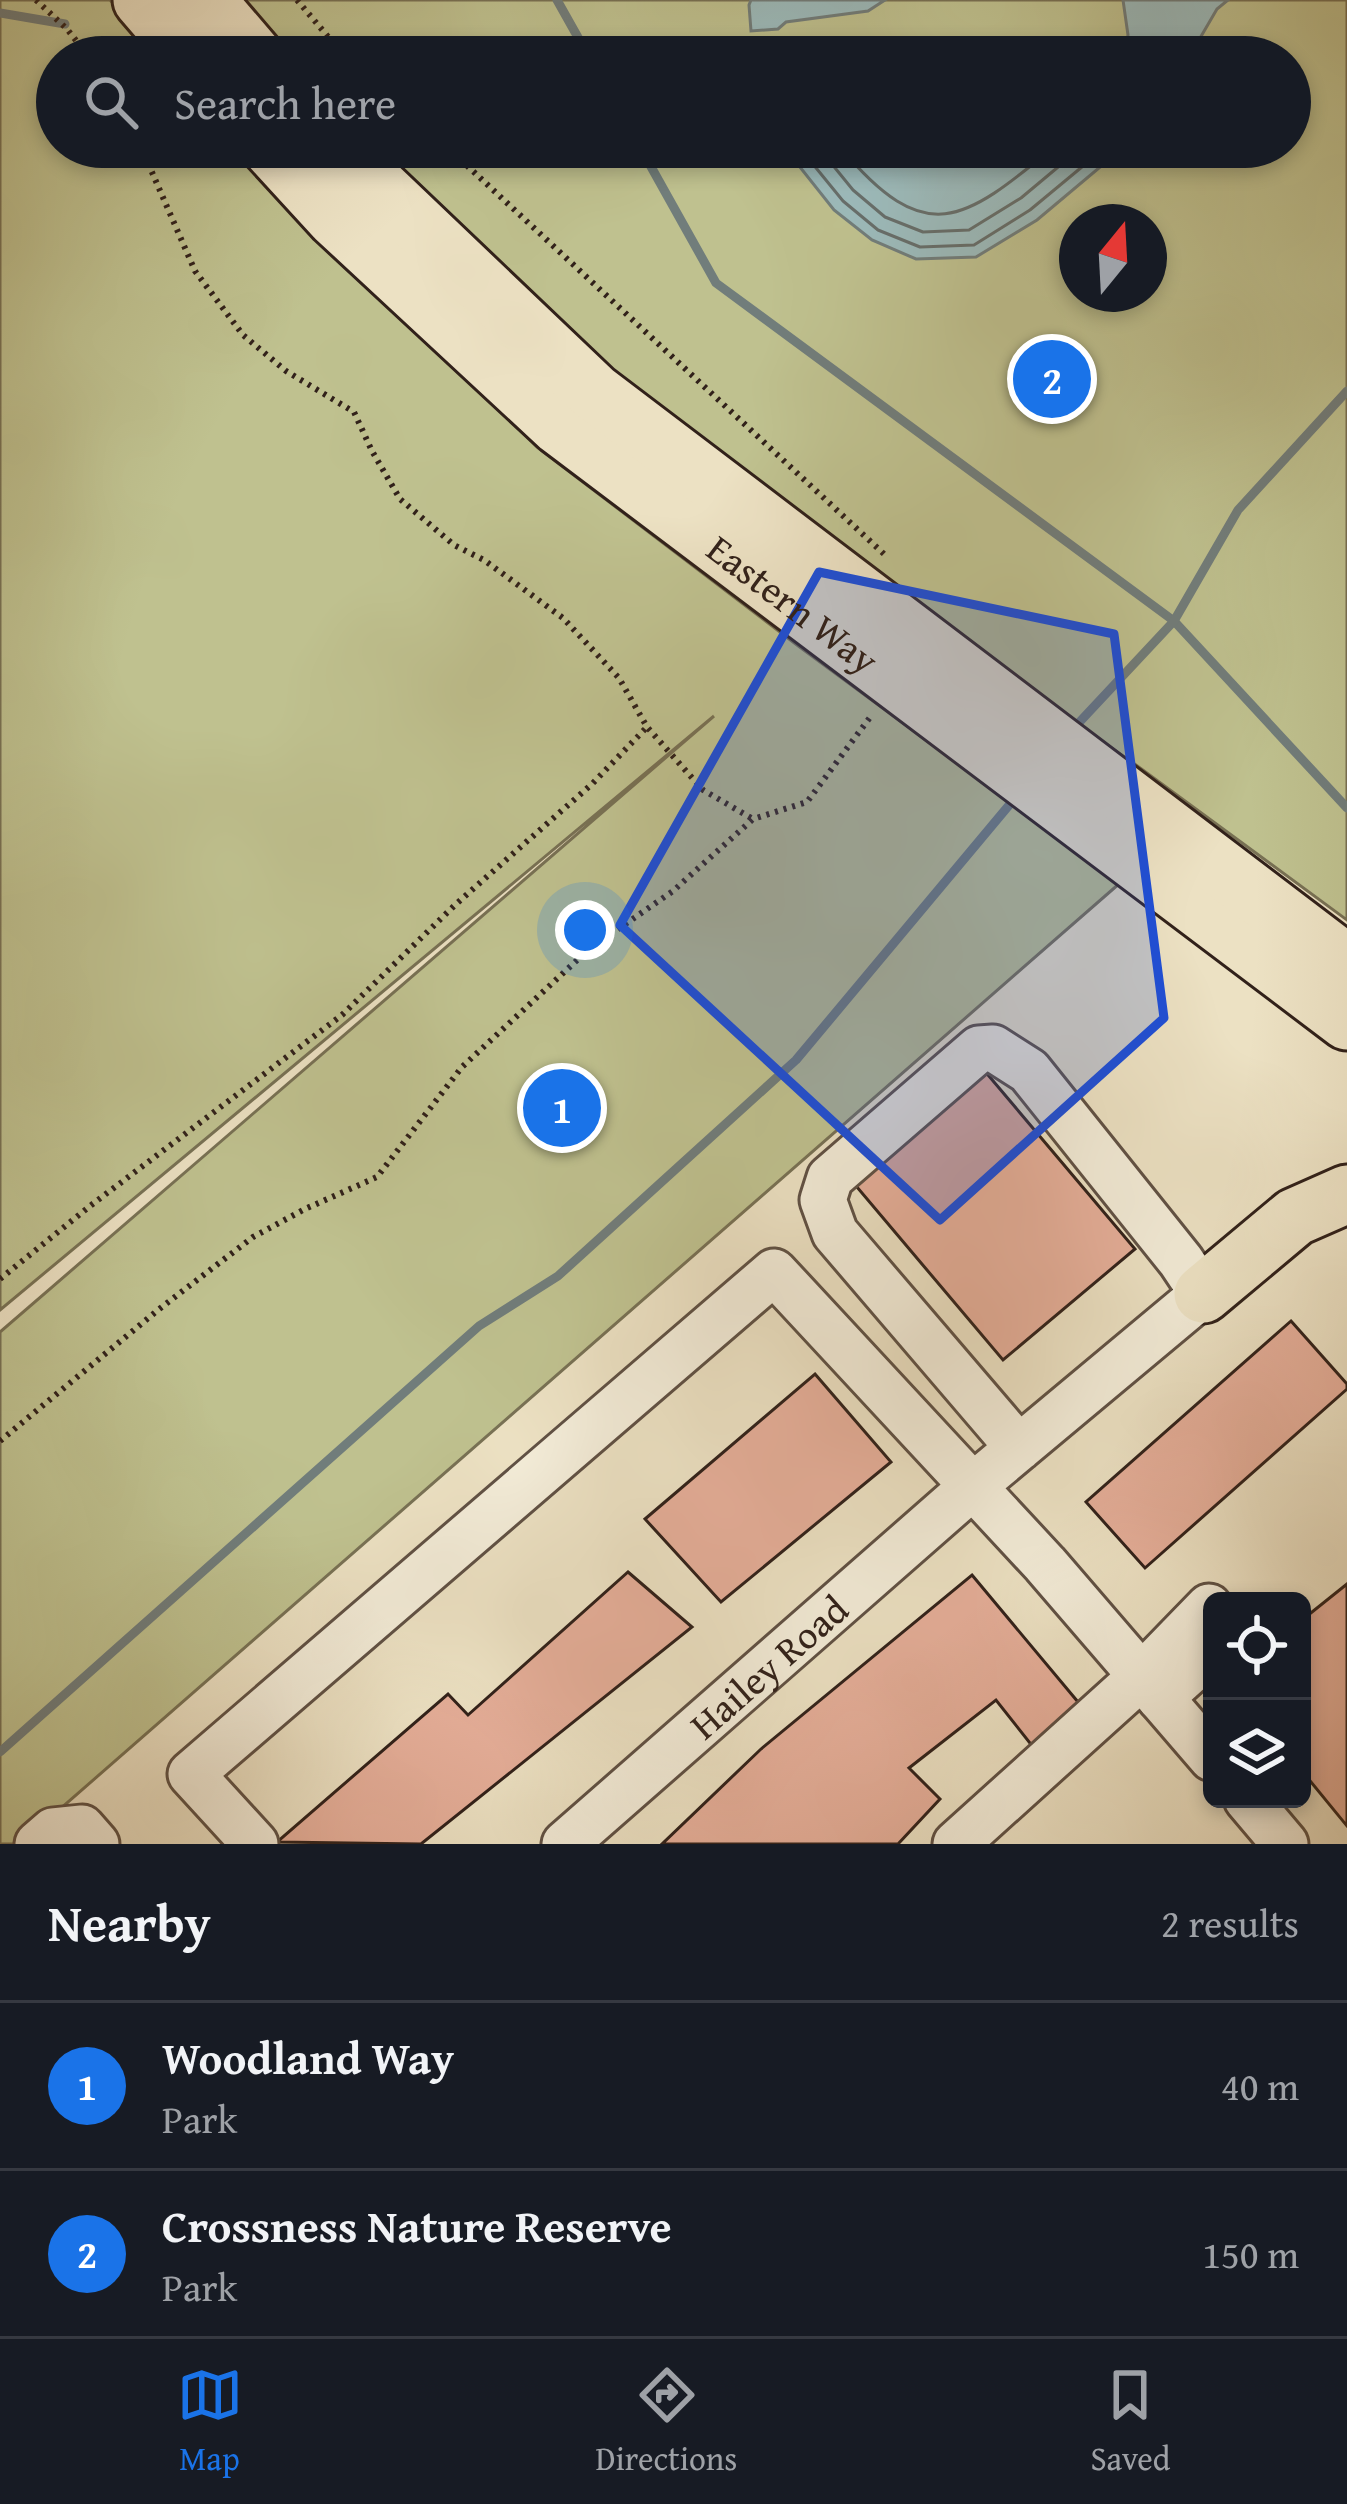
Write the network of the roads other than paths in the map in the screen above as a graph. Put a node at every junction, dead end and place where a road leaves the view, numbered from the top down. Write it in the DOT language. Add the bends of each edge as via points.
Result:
graph roads {
  1 [pos="142,0"];
  2 [pos="206,0"];
  3 [pos="173,36"];
  4 [pos="237,36"];
  5 [pos="289,168"];
  6 [pos="359,168"];
  7 [pos="1006,734"];
  8 [pos="1087,795"];
  9 [pos="1347,964"];
  10 [pos="1347,1022"];
  11 [pos="1347,1194"];
  12 [pos="1203,1294"];
  13 [pos="1019,1448"];
  14 [pos="972,1487"];
  15 [pos="1203,1636"];
  16 [pos="1151,1687"];
  17 [pos="1203,1748"];
  18 [pos="1255,1808"];
  19 [pos="38,1844"];
  20 [pos="96,1844"];
  21 [pos="255,1844"];
  22 [pos="565,1844"];
  23 [pos="956,1844"];
  24 [pos="1285,1844"];
  1 -- 3 [label="main road"];
  2 -- 4 [label="main road"];
  5 -- 7 [label="main road, Eastern Way" via="559,426"];
  6 -- 7 [label="main road, Eastern Way" via="594,392"];
  7 -- 8 [label="main road, Eastern Way"];
  8 -- 9 [label="main road, Eastern Way"];
  8 -- 10 [label="main road, Eastern Way"];
  11 -- 12 [label="main road" via="1295,1216"];
  12 -- 13 [label="street, Hailey Road"];
  12 -- 13 [label="street" via="1029,1071 993,1048 979,1049 830,1178 823,1201 835,1233"];
  13 -- 14 [label="street, Hailey Road"];
  14 -- 16 [label="street"];
  14 -- 21 [label="street" via="774,1272 190,1774"];
  14 -- 22 [label="street, Hailey Road"];
  15 -- 16 [label="street"];
  16 -- 17 [label="street"];
  16 -- 23 [label="street"];
  18 -- 24 [label="street"];
  19 -- 20 [label="street" via="53,1832 82,1828"];
}
